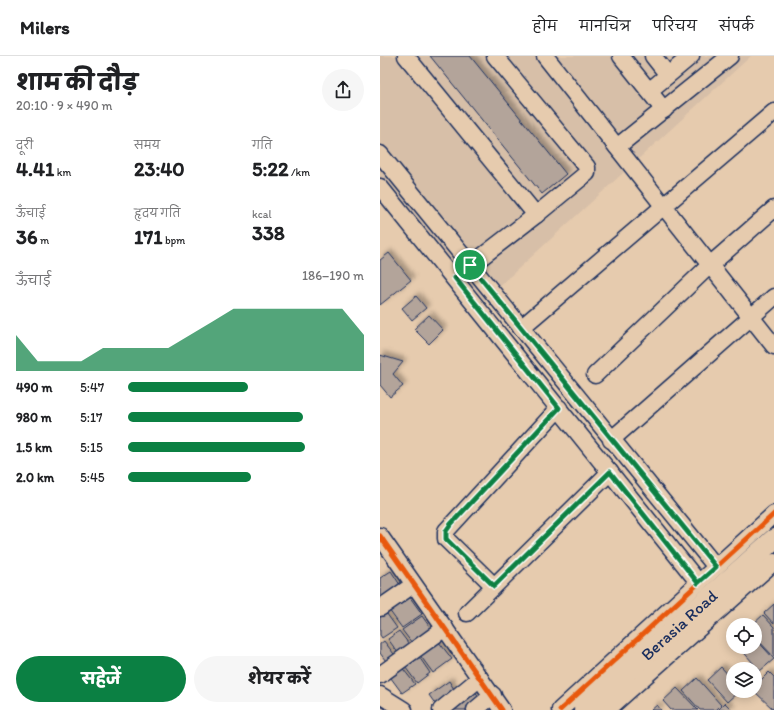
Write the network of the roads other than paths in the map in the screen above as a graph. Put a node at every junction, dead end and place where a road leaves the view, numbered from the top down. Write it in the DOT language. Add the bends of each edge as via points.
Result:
graph roads {
  1 [pos="406,56"];
  2 [pos="495,56"];
  3 [pos="546,56"];
  4 [pos="621,56"];
  5 [pos="653,56"];
  6 [pos="689,56"];
  7 [pos="730,56"];
  8 [pos="668,75"];
  9 [pos="649,91"];
  10 [pos="664,110"];
  11 [pos="774,112"];
  12 [pos="617,147"];
  13 [pos="380,154"];
  14 [pos="380,187"];
  15 [pos="663,206"];
  16 [pos="774,209"];
  17 [pos="536,215"];
  18 [pos="470,265"];
  19 [pos="710,265"];
  20 [pos="455,278"];
  21 [pos="774,297"];
  22 [pos="751,317"];
  23 [pos="521,328"];
  24 [pos="774,346"];
  25 [pos="595,375"];
  26 [pos="559,408"];
  27 [pos="611,440"];
  28 [pos="610,472"];
  29 [pos="774,514"];
  30 [pos="774,539"];
  31 [pos="382,543"];
  32 [pos="774,562"];
  33 [pos="716,567"];
  34 [pos="698,583"];
  35 [pos="413,585"];
  36 [pos="494,586"];
  37 [pos="380,608"];
  38 [pos="467,613"];
  39 [pos="445,628"];
  40 [pos="380,675"];
  41 [pos="480,678"];
  42 [pos="380,695"];
  43 [pos="492,696"];
  44 [pos="404,710"];
  45 [pos="441,710"];
  46 [pos="475,710"];
  47 [pos="502,710"];
  48 [pos="560,710"];
  49 [pos="584,710"];
  50 [pos="607,710"];
  1 -- 17 [label="street"];
  2 -- 17 [label="street" via="587,167 586,173"];
  3 -- 12 [label="street"];
  4 -- 9 [label="street"];
  5 -- 8 [label="street"];
  6 -- 8 [label="street"];
  7 -- 10 [label="street"];
  8 -- 9 [label="street"];
  9 -- 10 [label="street"];
  10 -- 12 [label="street"];
  11 -- 15 [label="street"];
  12 -- 15 [label="street"];
  13 -- 18 [label="street"];
  14 -- 20 [label="street"];
  15 -- 19 [label="street"];
  15 -- 23 [label="street"];
  16 -- 19 [label="street"];
  17 -- 18 [label="street"];
  18 -- 20 [label="street"];
  18 -- 23 [label="street"];
  19 -- 22 [label="street"];
  19 -- 25 [label="street"];
  20 -- 26 [label="street"];
  21 -- 22 [label="street"];
  22 -- 24 [label="street"];
  22 -- 27 [label="street"];
  23 -- 27 [label="street"];
  26 -- 28 [label="street"];
  26 -- 36 [label="street" via="446,531 446,539"];
  27 -- 33 [label="street"];
  28 -- 34 [label="street"];
  28 -- 36 [label="street"];
  29 -- 33 [label="street"];
  30 -- 49 [label="main road, Berasia Road"];
  31 -- 35 [label="street"];
  32 -- 50 [label="street"];
  33 -- 34 [label="street"];
  34 -- 48 [label="street"];
  35 -- 37 [label="street"];
  35 -- 39 [label="street"];
  36 -- 38 [label="street"];
  39 -- 40 [label="street"];
  39 -- 41 [label="street"];
  41 -- 43 [label="street"];
  41 -- 45 [label="street"];
  42 -- 44 [label="street"];
  43 -- 46 [label="street"];
  43 -- 47 [label="street"];
}
